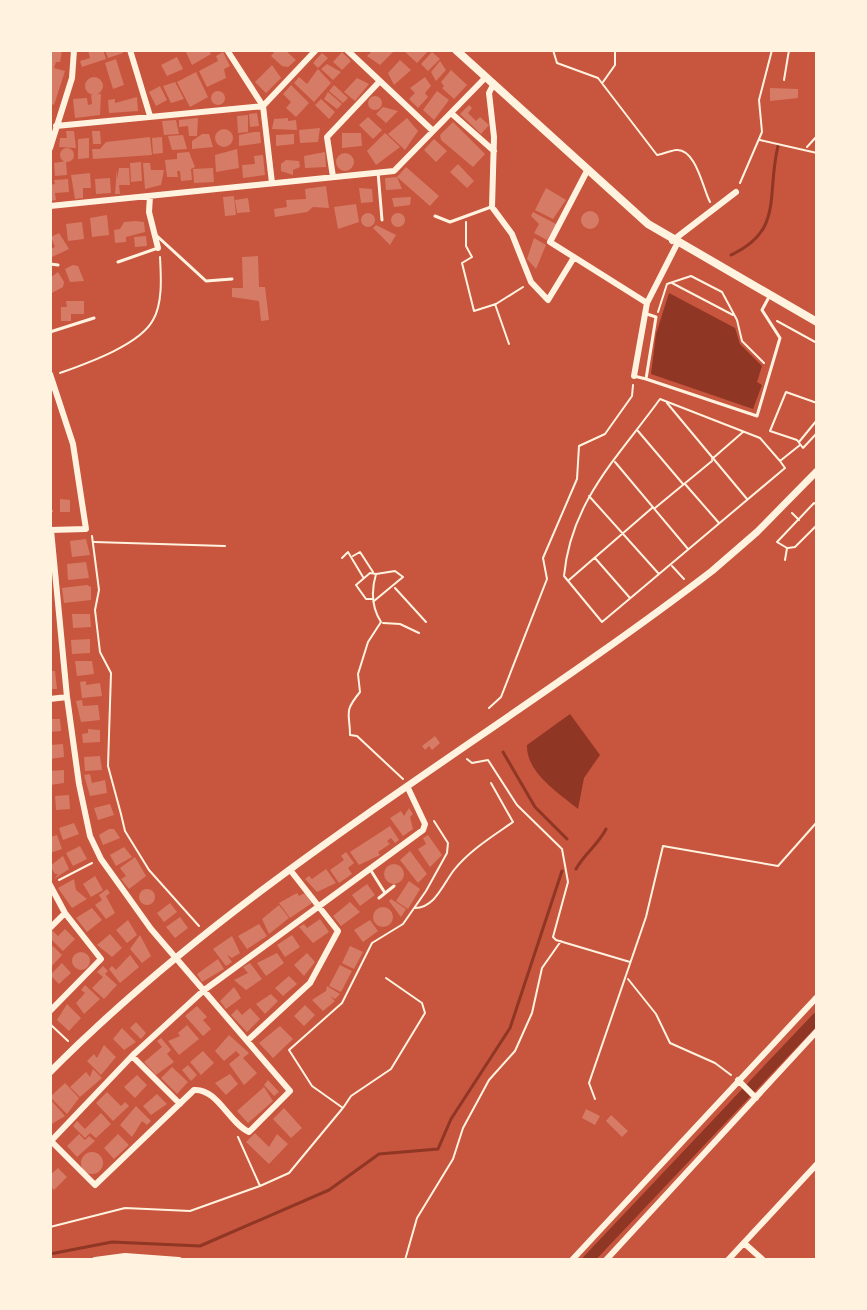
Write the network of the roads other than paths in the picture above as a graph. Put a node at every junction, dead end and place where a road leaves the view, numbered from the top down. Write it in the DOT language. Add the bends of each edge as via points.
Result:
graph roads {
  1 [pos="74,50"];
  2 [pos="130,50"];
  3 [pos="227,50"];
  4 [pos="316,50"];
  5 [pos="347,50"];
  6 [pos="456,50"];
  7 [pos="485,78"];
  8 [pos="380,81"];
  9 [pos="493,85"];
  10 [pos="263,106"];
  11 [pos="451,113"];
  12 [pos="150,116"];
  13 [pos="56,126"];
  14 [pos="433,131"];
  15 [pos="52,137"];
  16 [pos="50,148"];
  17 [pos="494,151"];
  18 [pos="588,169"];
  19 [pos="378,172"];
  20 [pos="333,177"];
  21 [pos="272,183"];
  22 [pos="736,192"];
  23 [pos="150,196"];
  24 [pos="50,206"];
  25 [pos="492,207"];
  26 [pos="435,216"];
  27 [pos="382,220"];
  28 [pos="154,233"];
  29 [pos="674,242"];
  30 [pos="158,248"];
  31 [pos="573,259"];
  32 [pos="118,262"];
  33 [pos="50,264"];
  34 [pos="58,265"];
  35 [pos="232,279"];
  36 [pos="769,297"];
  37 [pos="647,303"];
  38 [pos="644,313"];
  39 [pos="94,318"];
  40 [pos="817,322"];
  41 [pos="50,332"];
  42 [pos="50,375"];
  43 [pos="634,376"];
  44 [pos="646,379"];
  45 [pos="817,471"];
  46 [pos="50,530"];
  47 [pos="67,697"];
  48 [pos="50,699"];
  49 [pos="408,788"];
  50 [pos="369,868"];
  51 [pos="291,871"];
  52 [pos="50,885"];
  53 [pos="394,886"];
  54 [pos="385,893"];
  55 [pos="379,898"];
  56 [pos="318,906"];
  57 [pos="65,913"];
  58 [pos="50,928"];
  59 [pos="175,958"];
  60 [pos="203,991"];
  61 [pos="817,997"];
  62 [pos="50,1011"];
  63 [pos="817,1031"];
  64 [pos="247,1041"];
  65 [pos="132,1056"];
  66 [pos="50,1072"];
  67 [pos="740,1082"];
  68 [pos="754,1096"];
  69 [pos="180,1104"];
  70 [pos="50,1141"];
  71 [pos="817,1164"];
  72 [pos="744,1243"];
  73 [pos="95,1260"];
  74 [pos="179,1260"];
  75 [pos="572,1260"];
  76 [pos="606,1260"];
  77 [pos="728,1260"];
  78 [pos="763,1260"];
  1 -- 13 [label="street" via="72,78"];
  2 -- 12 [label="street"];
  3 -- 10 [label="street"];
  4 -- 10 [label="street"];
  5 -- 8 [label="street"];
  6 -- 7 [label="main road"];
  7 -- 9 [label="main road"];
  7 -- 11 [label="street"];
  8 -- 14 [label="street"];
  8 -- 20 [label="street" via="327,137"];
  9 -- 17 [label="street" via="489,93"];
  9 -- 18 [label="main road"];
  10 -- 12 [label="street"];
  10 -- 21 [label="street"];
  11 -- 14 [label="street"];
  11 -- 17 [label="street"];
  12 -- 13 [label="street"];
  13 -- 15 [label="street"];
  14 -- 19 [label="street" via="394,171"];
  15 -- 16 [label="street"];
  17 -- 25 [label="street"];
  18 -- 29 [label="main road"];
  18 -- 31 [label="street" via="550,242"];
  19 -- 20 [label="street"];
  19 -- 27 [label="lane"];
  20 -- 21 [label="street"];
  21 -- 23 [label="street"];
  22 -- 29 [label="street"];
  23 -- 24 [label="street"];
  23 -- 28 [label="street"];
  25 -- 26 [label="lane" via="450,222"];
  25 -- 31 [label="street" via="512,234 531,282 548,300"];
  28 -- 30 [label="street"];
  28 -- 35 [label="lane" via="206,281"];
  29 -- 36 [label="main road"];
  29 -- 37 [label="street"];
  30 -- 32 [label="lane"];
  31 -- 37 [label="street"];
  33 -- 34 [label="lane"];
  36 -- 40 [label="main road"];
  36 -- 44 [label="lane" via="762,310 780,338 757,416"];
  37 -- 38 [label="street"];
  38 -- 43 [label="street"];
  38 -- 44 [label="lane" via="656,317"];
  39 -- 41 [label="lane"];
  42 -- 46 [label="street" via="73,444 86,529"];
  43 -- 44 [label="lane"];
  45 -- 49 [label="street" via="712,571"];
  46 -- 47 [label="street"];
  47 -- 48 [label="street"];
  47 -- 59 [label="street" via="84,815 101,859"];
  49 -- 50 [label="street" via="423,830"];
  49 -- 51 [label="street"];
  50 -- 54 [label="lane"];
  50 -- 56 [label="street"];
  51 -- 56 [label="street"];
  51 -- 59 [label="street"];
  52 -- 57 [label="street"];
  53 -- 54 [label="lane"];
  54 -- 55 [label="lane"];
  56 -- 60 [label="street"];
  56 -- 64 [label="street" via="338,931 310,983"];
  57 -- 58 [label="street"];
  57 -- 62 [label="street" via="101,959"];
  59 -- 60 [label="street"];
  59 -- 66 [label="street"];
  60 -- 64 [label="street"];
  60 -- 65 [label="street"];
  61 -- 67 [label="street"];
  63 -- 68 [label="street"];
  64 -- 69 [label="street" via="290,1091 249,1132 238,1128 208,1092 194,1090"];
  65 -- 69 [label="street"];
  65 -- 70 [label="street"];
  67 -- 68 [label="street"];
  67 -- 75 [label="street"];
  68 -- 76 [label="street"];
  69 -- 70 [label="street" via="95,1185"];
  71 -- 72 [label="street"];
  72 -- 77 [label="street"];
  72 -- 78 [label="street"];
  73 -- 74 [label="street"];
}
